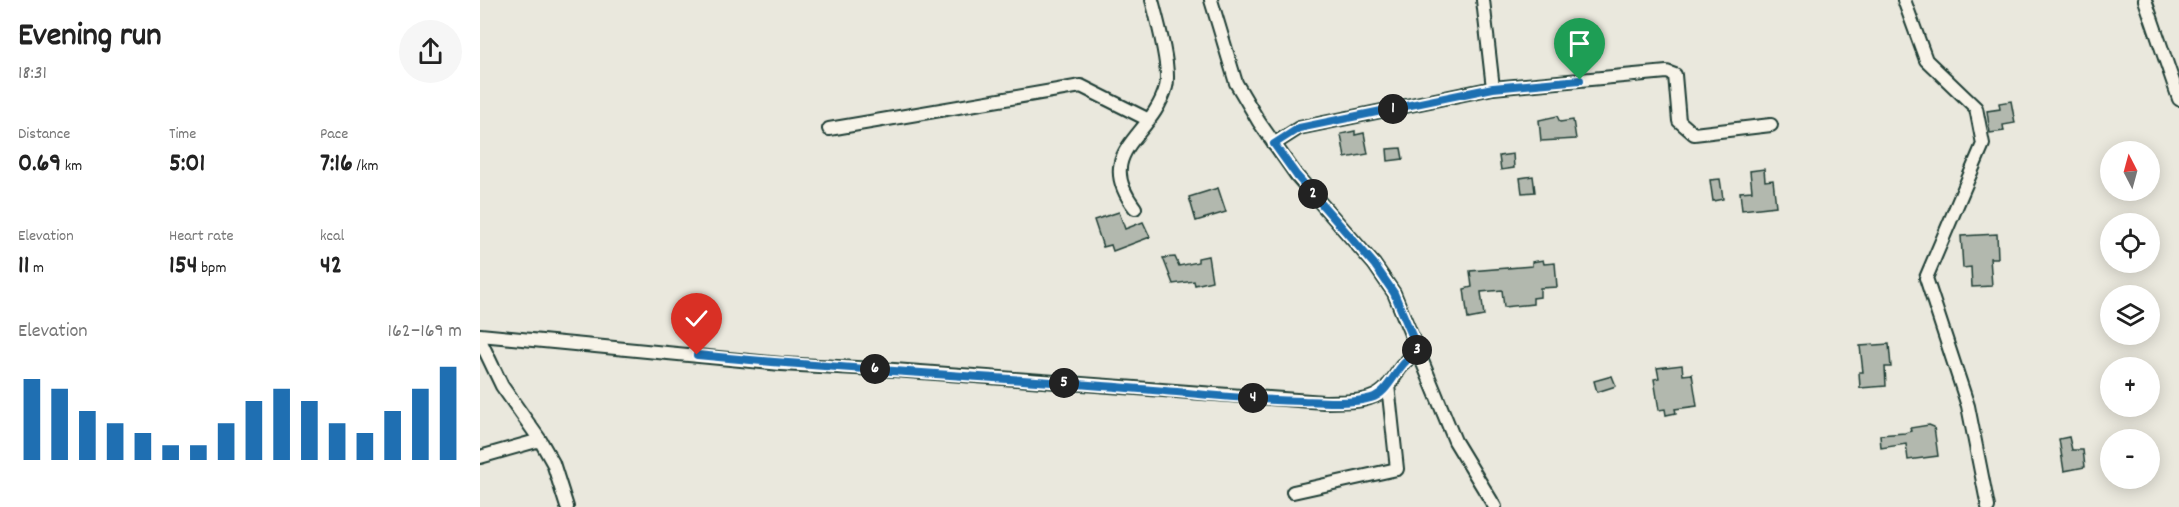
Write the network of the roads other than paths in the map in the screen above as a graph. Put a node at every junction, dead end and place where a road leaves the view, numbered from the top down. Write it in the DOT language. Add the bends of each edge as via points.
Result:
graph roads {
  1 [pos="1152,0"];
  2 [pos="1211,0"];
  3 [pos="1482,0"];
  4 [pos="1904,0"];
  5 [pos="2145,0"];
  6 [pos="1493,88"];
  7 [pos="2179,99"];
  8 [pos="1149,120"];
  9 [pos="1771,125"];
  10 [pos="829,129"];
  11 [pos="1274,144"];
  12 [pos="1135,208"];
  13 [pos="480,334"];
  14 [pos="480,340"];
  15 [pos="1419,352"];
  16 [pos="1388,385"];
  17 [pos="540,440"];
  18 [pos="480,457"];
  19 [pos="1293,492"];
  20 [pos="567,507"];
  21 [pos="1495,507"];
  22 [pos="1988,507"];
  1 -- 8 [label="street" via="1167,86"];
  2 -- 11 [label="street" via="1236,83"];
  3 -- 6 [label="street"];
  4 -- 22 [label="street" via="1926,60 1976,108 1983,144 1926,278 1968,406"];
  5 -- 7 [label="street"];
  6 -- 9 [label="street" via="1667,72 1675,75 1679,121 1694,134"];
  6 -- 11 [label="street" via="1299,128"];
  8 -- 10 [label="street" via="1081,86"];
  8 -- 12 [label="street" via="1126,150 1118,168 1123,193"];
  11 -- 15 [label="street" via="1374,264 1394,293"];
  13 -- 16 [label="street" via="782,364 1283,401 1357,401 1374,397"];
  14 -- 17 [label="street" via="502,386"];
  15 -- 16 [label="street" via="1405,359"];
  15 -- 21 [label="street" via="1455,441"];
  16 -- 19 [label="street" via="1397,469"];
  17 -- 18 [label="street"];
  17 -- 20 [label="street" via="553,463"];
}
